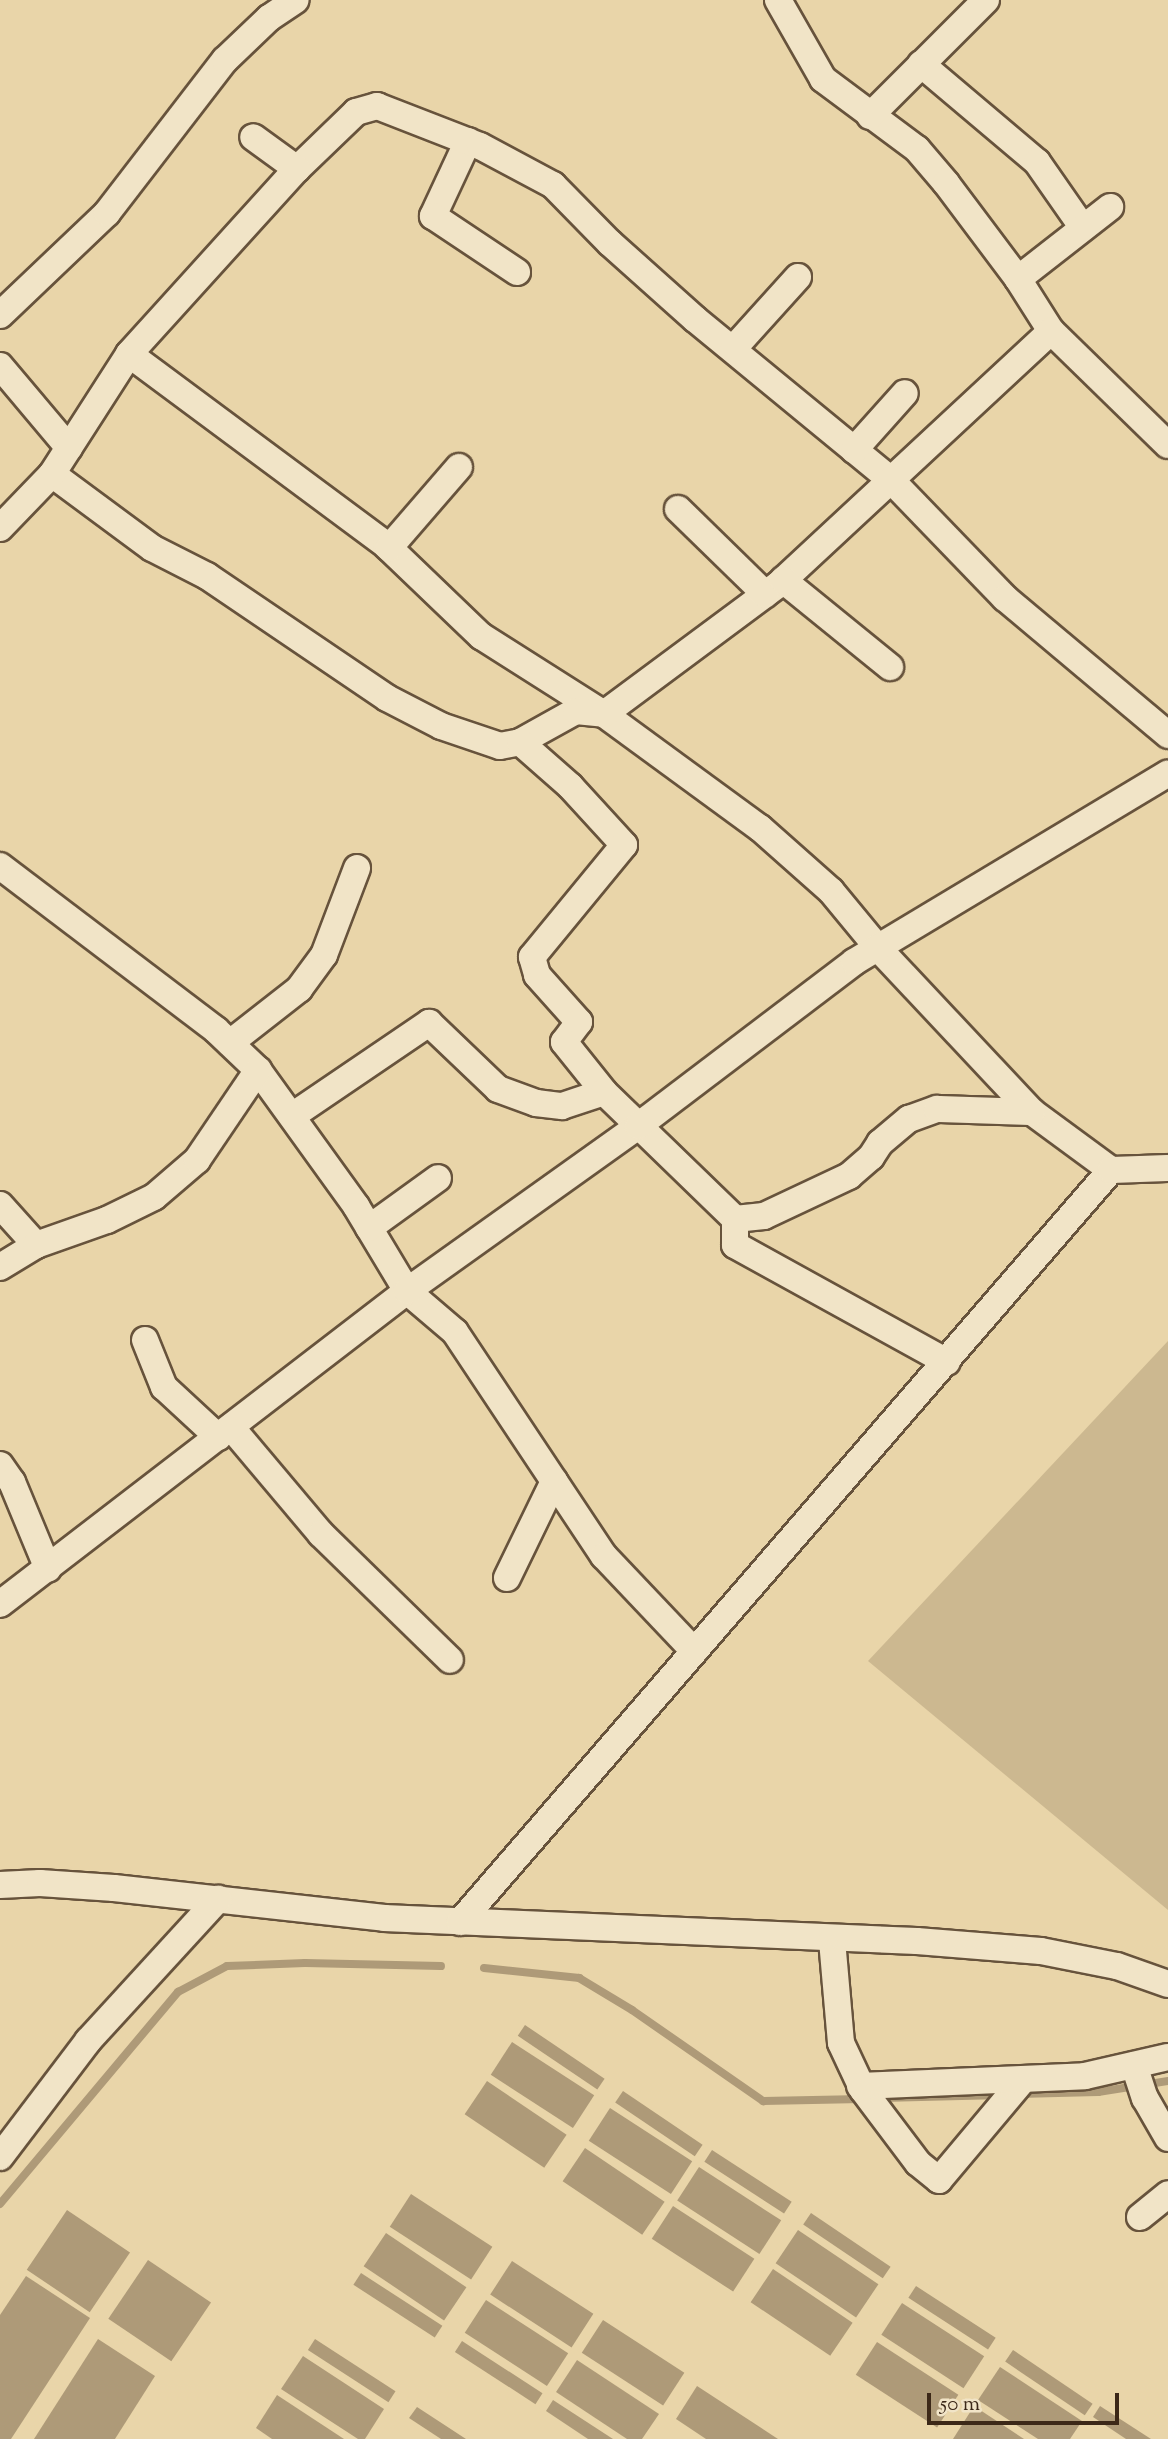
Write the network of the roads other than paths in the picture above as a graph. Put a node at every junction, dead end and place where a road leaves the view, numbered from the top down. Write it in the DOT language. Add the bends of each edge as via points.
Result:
graph roads {
  1 [pos="296,0"];
  2 [pos="778,0"];
  3 [pos="986,0"];
  4 [pos="920,64"];
  5 [pos="870,116"];
  6 [pos="253,137"];
  7 [pos="468,141"];
  8 [pos="297,169"];
  9 [pos="1110,207"];
  10 [pos="1083,228"];
  11 [pos="517,272"];
  12 [pos="798,277"];
  13 [pos="1018,279"];
  14 [pos="0,315"];
  15 [pos="1051,331"];
  16 [pos="733,349"];
  17 [pos="128,354"];
  18 [pos="0,366"];
  19 [pos="905,393"];
  20 [pos="1168,445"];
  21 [pos="69,448"];
  22 [pos="854,450"];
  23 [pos="459,467"];
  24 [pos="52,474"];
  25 [pos="892,481"];
  26 [pos="678,509"];
  27 [pos="0,528"];
  28 [pos="389,548"];
  29 [pos="774,587"];
  30 [pos="890,667"];
  31 [pos="604,713"];
  32 [pos="1168,735"];
  33 [pos="520,742"];
  34 [pos="1168,773"];
  35 [pos="0,866"];
  36 [pos="357,868"];
  37 [pos="878,948"];
  38 [pos="230,1043"];
  39 [pos="258,1070"];
  40 [pos="604,1092"];
  41 [pos="1032,1112"];
  42 [pos="292,1116"];
  43 [pos="638,1126"];
  44 [pos="1168,1168"];
  45 [pos="1111,1170"];
  46 [pos="438,1178"];
  47 [pos="0,1205"];
  48 [pos="735,1219"];
  49 [pos="369,1228"];
  50 [pos="36,1245"];
  51 [pos="0,1267"];
  52 [pos="407,1291"];
  53 [pos="145,1340"];
  54 [pos="947,1362"];
  55 [pos="225,1432"];
  56 [pos="0,1465"];
  57 [pos="554,1481"];
  58 [pos="48,1569"];
  59 [pos="507,1578"];
  60 [pos="0,1604"];
  61 [pos="694,1651"];
  62 [pos="450,1660"];
  63 [pos="0,1885"];
  64 [pos="218,1899"];
  65 [pos="460,1922"];
  66 [pos="832,1940"];
  67 [pos="1168,1984"];
  68 [pos="1168,2057"];
  69 [pos="1135,2067"];
  70 [pos="1021,2082"];
  71 [pos="867,2095"];
  72 [pos="1168,2138"];
  73 [pos="0,2157"];
  74 [pos="1168,2194"];
  75 [pos="1140,2217"];
  1 -- 14 [label="street" via="269,18 225,60 107,214"];
  2 -- 5 [label="street" via="823,79"];
  3 -- 4 [label="street"];
  4 -- 5 [label="street"];
  4 -- 10 [label="street" via="1037,162"];
  5 -- 13 [label="street" via="916,149"];
  6 -- 8 [label="street"];
  7 -- 8 [label="street" via="377,106 356,112"];
  7 -- 11 [label="street" via="433,216"];
  7 -- 16 [label="street" via="553,185 610,243"];
  8 -- 17 [label="street"];
  9 -- 10 [label="street"];
  10 -- 13 [label="street"];
  12 -- 16 [label="street"];
  13 -- 15 [label="street"];
  15 -- 20 [label="street"];
  15 -- 25 [label="street"];
  16 -- 22 [label="street"];
  17 -- 21 [label="street"];
  17 -- 28 [label="street"];
  18 -- 21 [label="street"];
  19 -- 22 [label="street"];
  21 -- 24 [label="street"];
  22 -- 25 [label="street"];
  23 -- 28 [label="street"];
  24 -- 27 [label="street"];
  24 -- 33 [label="street" via="152,548 207,576 387,698 442,726 500,746"];
  25 -- 29 [label="street"];
  25 -- 32 [label="street" via="1005,598"];
  26 -- 29 [label="street"];
  28 -- 31 [label="street" via="481,636"];
  29 -- 30 [label="street"];
  29 -- 31 [label="street"];
  31 -- 33 [label="street" via="576,711"];
  31 -- 37 [label="street" via="760,828 831,891"];
  33 -- 40 [label="street" via="570,786 624,845 532,957 537,975 579,1022 564,1042"];
  34 -- 37 [label="street"];
  35 -- 38 [label="street"];
  36 -- 38 [label="street" via="324,955 306,981"];
  37 -- 41 [label="street"];
  37 -- 43 [label="street"];
  38 -- 39 [label="street"];
  39 -- 42 [label="street"];
  39 -- 50 [label="street" via="197,1160 154,1197 107,1220"];
  40 -- 42 [label="street" via="562,1106 536,1103 498,1089 429,1023"];
  40 -- 43 [label="street"];
  41 -- 45 [label="street"];
  41 -- 48 [label="street" via="937,1109 909,1119 849,1177 764,1216"];
  42 -- 49 [label="street"];
  43 -- 48 [label="street"];
  43 -- 52 [label="street"];
  44 -- 45 [label="street"];
  45 -- 54 [label="street"];
  46 -- 49 [label="street"];
  47 -- 50 [label="street"];
  48 -- 54 [label="street" via="735,1245"];
  49 -- 52 [label="street"];
  50 -- 51 [label="street"];
  52 -- 55 [label="street"];
  52 -- 57 [label="street" via="455,1332"];
  53 -- 55 [label="street" via="164,1387"];
  54 -- 61 [label="street"];
  55 -- 58 [label="street"];
  55 -- 62 [label="street" via="320,1534"];
  56 -- 58 [label="street" via="12,1482"];
  57 -- 59 [label="street"];
  57 -- 61 [label="street" via="604,1556"];
  58 -- 60 [label="street"];
  61 -- 65 [label="street"];
  63 -- 64 [label="street" via="40,1883"];
  64 -- 65 [label="street"];
  64 -- 73 [label="street" via="88,2041"];
  65 -- 66 [label="street"];
  66 -- 67 [label="street" via="1041,1951 1117,1966"];
  66 -- 71 [label="street" via="841,2043"];
  68 -- 69 [label="street"];
  69 -- 70 [label="street"];
  69 -- 72 [label="street" via="1145,2098"];
  70 -- 71 [label="street"];
  70 -- 71 [label="street" via="939,2180 918,2163"];
  74 -- 75 [label="street"];
}
